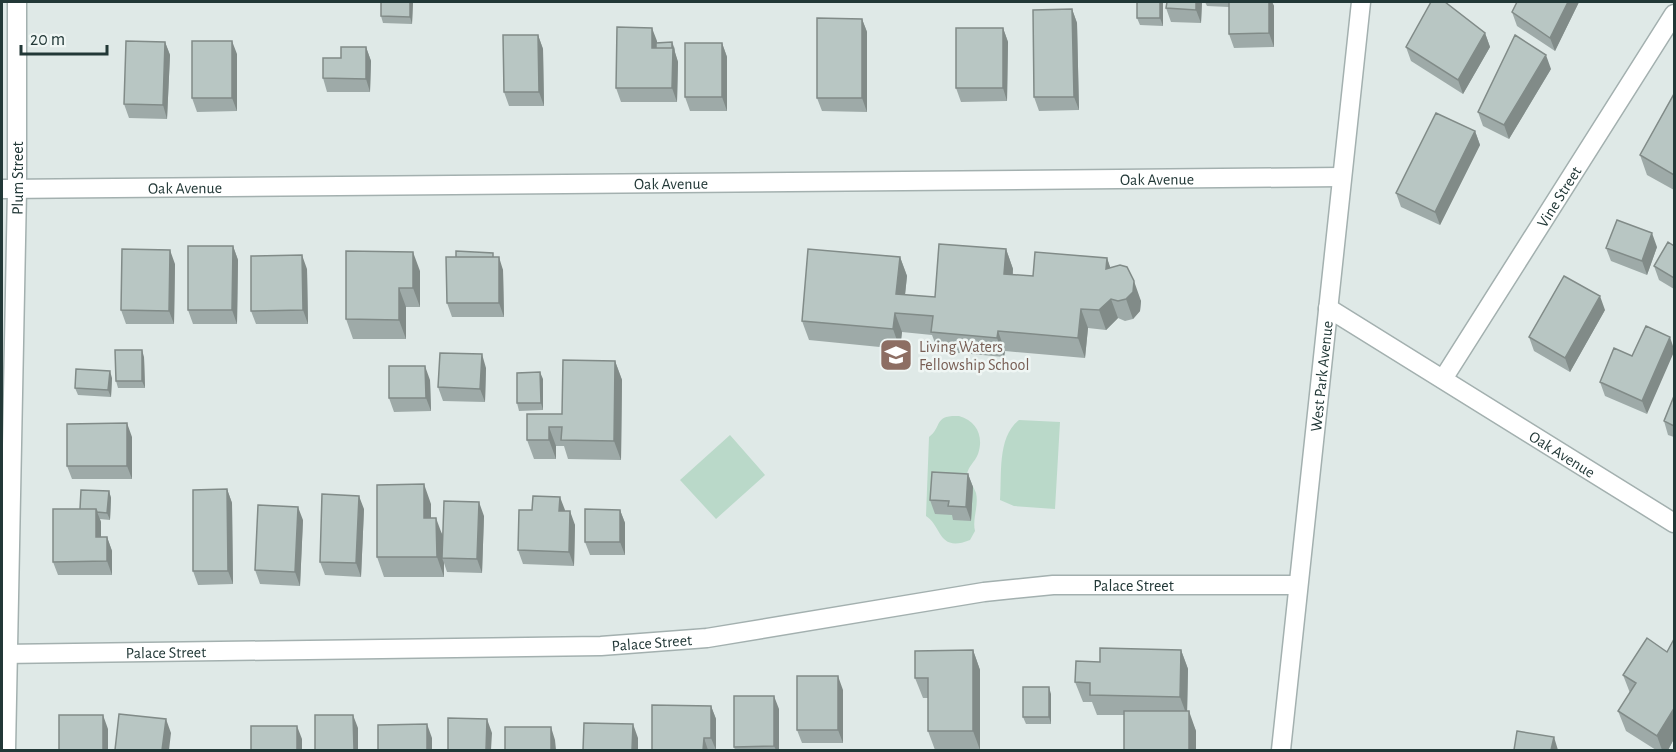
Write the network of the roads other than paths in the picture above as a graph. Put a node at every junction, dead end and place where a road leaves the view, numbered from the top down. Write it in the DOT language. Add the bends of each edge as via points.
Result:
graph roads {
  1 [pos="17,2"];
  2 [pos="1361,2"];
  3 [pos="1674,14"];
  4 [pos="1341,177"];
  5 [pos="9,190"];
  6 [pos="1328,308"];
  7 [pos="1443,380"];
  8 [pos="1674,523"];
  9 [pos="1297,585"];
  10 [pos="4,654"];
  11 [pos="6,750"];
  12 [pos="1281,750"];
  1 -- 5 [label="street, Plum Street"];
  2 -- 4 [label="street, West Park Avenue"];
  3 -- 7 [label="street, Vine Street"];
  4 -- 5 [label="street, Oak Avenue"];
  4 -- 6 [label="street, West Park Avenue"];
  5 -- 10 [label="street, Plum Street"];
  6 -- 7 [label="street, Oak Avenue"];
  6 -- 9 [label="street, West Park Avenue"];
  7 -- 8 [label="street, Oak Avenue"];
  9 -- 10 [label="street, Palace Street" via="1053,585 984,592 707,638 601,646"];
  9 -- 12 [label="street, West Park Avenue"];
  10 -- 11 [label="street, Plum Street"];
}
